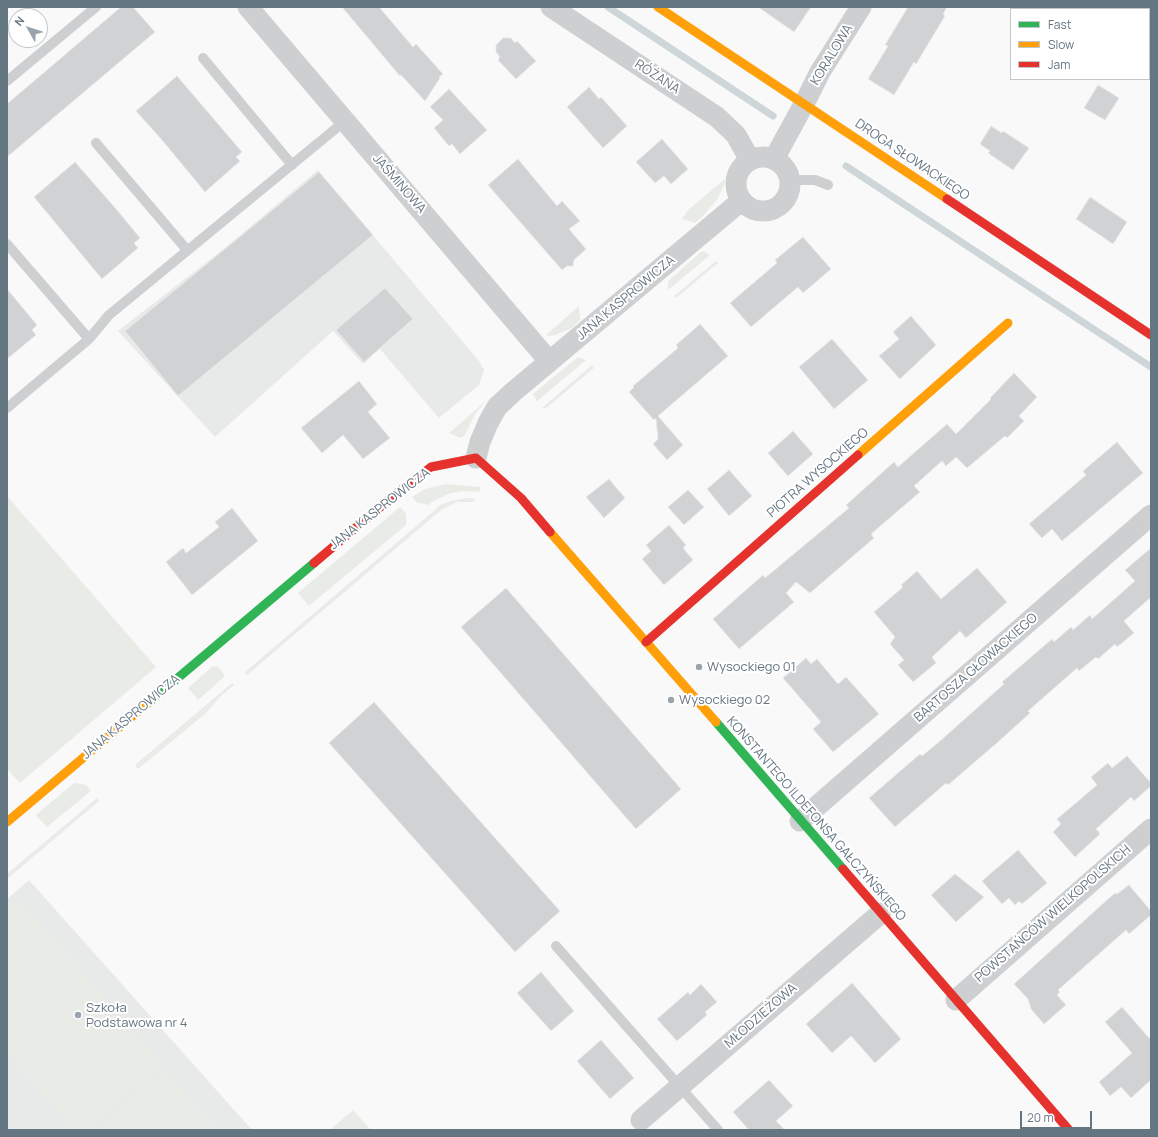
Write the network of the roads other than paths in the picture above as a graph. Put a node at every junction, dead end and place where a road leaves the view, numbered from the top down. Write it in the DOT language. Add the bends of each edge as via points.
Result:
graph roads {
  1 [pos="96,7"];
  2 [pos="248,7"];
  3 [pos="551,7"];
  4 [pos="658,7"];
  5 [pos="861,7"];
  6 [pos="203,58"];
  7 [pos="7,81"];
  8 [pos="804,104"];
  9 [pos="345,120"];
  10 [pos="96,143"];
  11 [pos="774,159"];
  12 [pos="750,160"];
  13 [pos="292,165"];
  14 [pos="790,182"];
  15 [pos="828,185"];
  16 [pos="741,201"];
  17 [pos="7,244"];
  18 [pos="187,250"];
  19 [pos="1008,323"];
  20 [pos="1151,335"];
  21 [pos="89,338"];
  22 [pos="549,361"];
  23 [pos="7,408"];
  24 [pos="476,458"];
  25 [pos="1151,515"];
  26 [pos="646,642"];
  27 [pos="800,821"];
  28 [pos="7,822"];
  29 [pos="1151,829"];
  30 [pos="881,913"];
  31 [pos="556,946"];
  32 [pos="956,1000"];
  33 [pos="680,1086"];
  34 [pos="641,1120"];
  35 [pos="718,1130"];
  36 [pos="1069,1130"];
  1 -- 7 [label="lane"];
  2 -- 9 [label="street, JAŚMINOWA"];
  3 -- 12 [label="street, RÓŻANA" via="717,117 736,136"];
  4 -- 8 [label="street, DROGA SŁOWACKIEGO"];
  5 -- 8 [label="street, KORALOWA" via="820,72"];
  6 -- 13 [label="lane"];
  8 -- 11 [label="street"];
  8 -- 20 [label="street, DROGA SŁOWACKIEGO"];
  9 -- 13 [label="lane"];
  9 -- 22 [label="street, JAŚMINOWA"];
  10 -- 18 [label="lane"];
  11 -- 12 [label="street" via="758,157"];
  11 -- 14 [label="street" via="787,170"];
  12 -- 16 [label="street" via="743,165 736,179 737,194"];
  13 -- 18 [label="lane"];
  14 -- 15 [label="lane" via="815,180"];
  14 -- 16 [label="street" via="784,201 770,210 754,210"];
  16 -- 22 [label="street, JANA KASPROWICZA"];
  17 -- 21 [label="lane"];
  18 -- 21 [label="lane" via="109,315"];
  19 -- 26 [label="street, PIOTRA WYSOCKIEGO"];
  21 -- 23 [label="lane"];
  22 -- 24 [label="street, JANA KASPROWICZA" via="497,407 480,442"];
  24 -- 26 [label="street, KONSTANTEGO ILDEFONSA GAŁCZYŃSKIEGO" via="521,498"];
  24 -- 28 [label="street, JANA KASPROWICZA" via="431,467 398,492"];
  25 -- 27 [label="street, BARTOSZA GŁOWACKIEGO"];
  26 -- 27 [label="street, KONSTANTEGO ILDEFONSA GAŁCZYŃSKIEGO"];
  27 -- 30 [label="street, KONSTANTEGO ILDEFONSA GAŁCZYŃSKIEGO"];
  29 -- 32 [label="street, POWSTAŃCÓW WIELKOPOLSKICH"];
  30 -- 32 [label="street, KONSTANTEGO ILDEFONSA GAŁCZYŃSKIEGO"];
  30 -- 33 [label="street, MŁODZIEŻOWA"];
  31 -- 33 [label="lane"];
  32 -- 36 [label="street, KONSTANTEGO ILDEFONSA GAŁCZYŃSKIEGO"];
  33 -- 34 [label="street, MŁODZIEŻOWA"];
  33 -- 35 [label="lane"];
}
